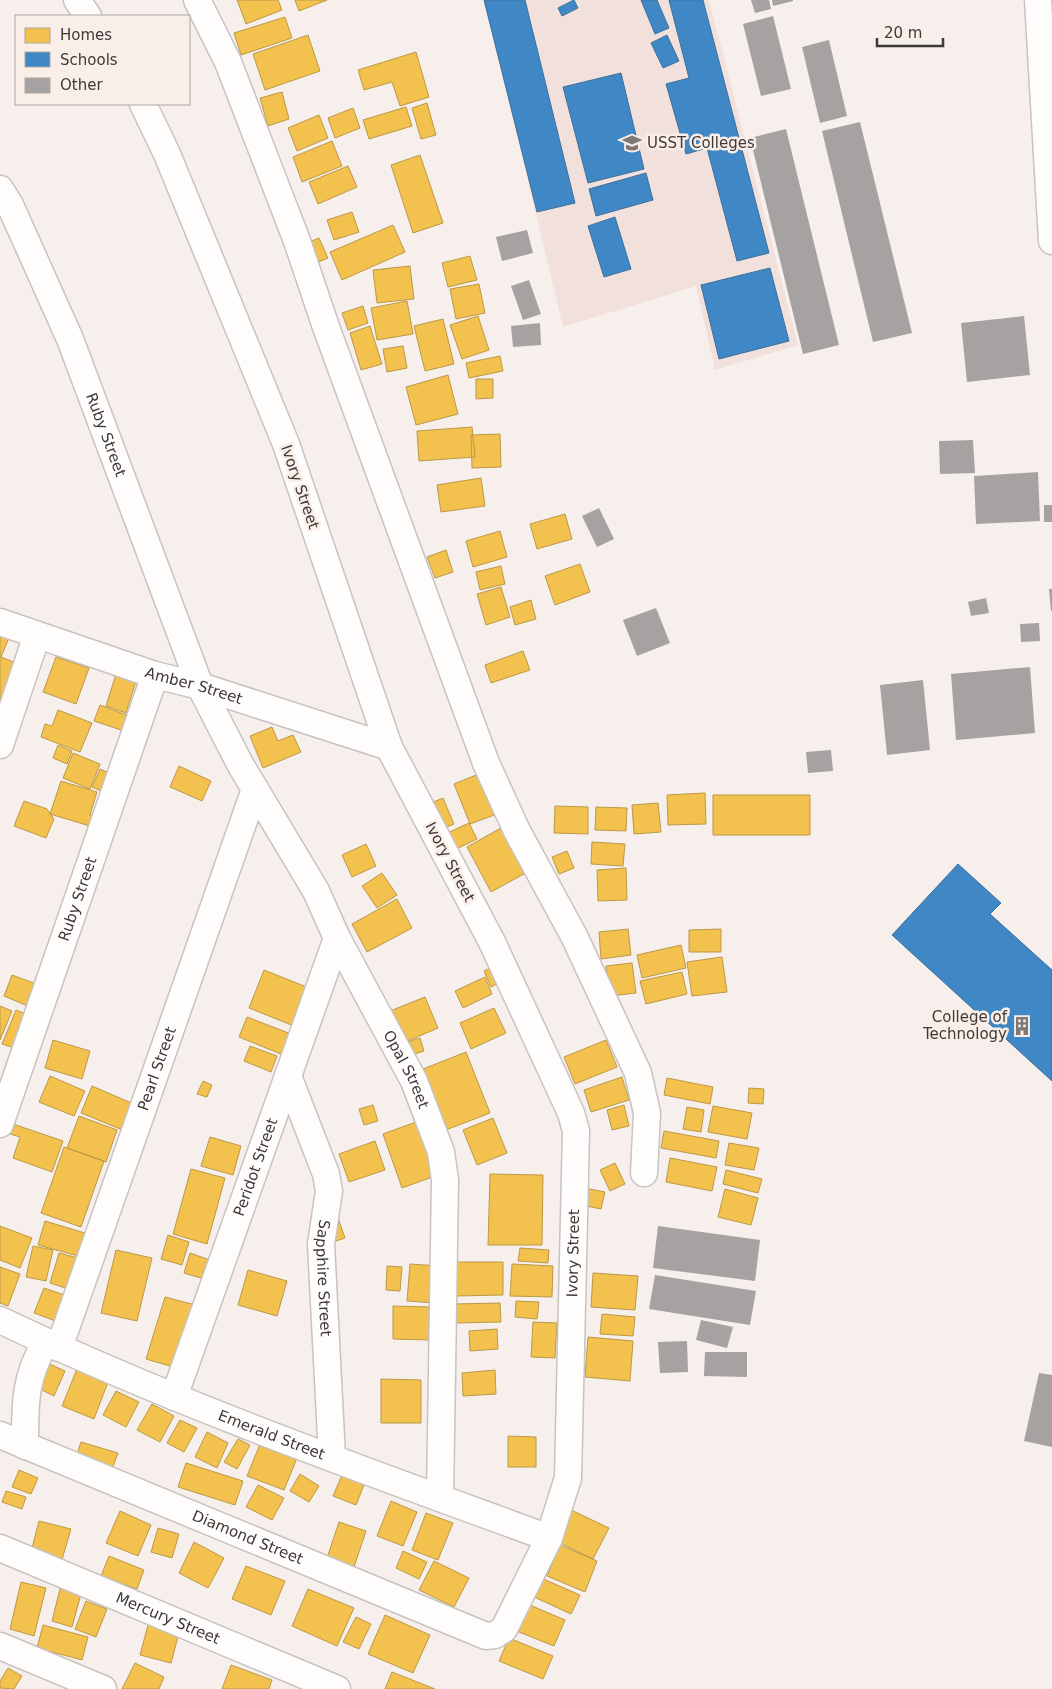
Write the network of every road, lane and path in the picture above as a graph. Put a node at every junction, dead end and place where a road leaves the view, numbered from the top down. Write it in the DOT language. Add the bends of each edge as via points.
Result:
graph roads {
  1 [pos="78,0"];
  2 [pos="197,0"];
  3 [pos="1038,0"];
  4 [pos="87,15"];
  5 [pos="143,105"];
  6 [pos="1050,168"];
  7 [pos="0,189"];
  8 [pos="1052,241"];
  9 [pos="1,619"];
  10 [pos="37,635"];
  11 [pos="155,675"];
  12 [pos="200,686"];
  13 [pos="0,745"];
  14 [pos="389,747"];
  15 [pos="255,789"];
  16 [pos="337,938"];
  17 [pos="288,1076"];
  18 [pos="0,1124"];
  19 [pos="644,1173"];
  20 [pos="0,1320"];
  21 [pos="52,1345"];
  22 [pos="174,1396"];
  23 [pos="0,1436"];
  24 [pos="25,1446"];
  25 [pos="332,1457"];
  26 [pos="440,1498"];
  27 [pos="549,1538"];
  28 [pos="0,1548"];
  29 [pos="496,1635"];
  30 [pos="0,1646"];
  31 [pos="104,1689"];
  32 [pos="337,1689"];
  1 -- 4 [label="street"];
  2 -- 19 [label="street" via="228,62 297,241 486,763 517,830 574,936 638,1073 647,1113"];
  3 -- 6 [label="street"];
  5 -- 14 [label="street, Ivory Street" via="167,154 286,444"];
  6 -- 8 [label="street"];
  7 -- 12 [label="street, Ruby Street" via="70,340"];
  9 -- 10 [label="street, Amber Street"];
  10 -- 11 [label="street, Amber Street"];
  10 -- 13 [label="street"];
  11 -- 12 [label="street, Amber Street"];
  11 -- 18 [label="street, Ruby Street"];
  12 -- 14 [label="street, Amber Street"];
  12 -- 15 [label="street, Opal Street"];
  14 -- 27 [label="street, Ivory Street" via="492,942 571,1113 576,1131 568,1478"];
  15 -- 16 [label="street, Opal Street" via="316,892"];
  15 -- 21 [label="street, Pearl Street"];
  16 -- 17 [label="street, Peridot Street"];
  16 -- 26 [label="street, Opal Street" via="414,1080 440,1152 445,1180"];
  17 -- 22 [label="street, Peridot Street"];
  17 -- 25 [label="street, Sapphire Street" via="326,1174 329,1191 321,1244"];
  20 -- 21 [label="street, Emerald Street"];
  21 -- 22 [label="street, Emerald Street"];
  21 -- 24 [label="street, Pearl Street" via="34,1361 27,1386"];
  22 -- 25 [label="street, Emerald Street"];
  23 -- 24 [label="street, Diamond Street"];
  24 -- 29 [label="street, Diamond Street" via="486,1636"];
  25 -- 26 [label="street, Emerald Street"];
  26 -- 27 [label="street, Emerald Street"];
  27 -- 29 [label="street, Ivory Street" via="504,1629"];
  28 -- 32 [label="street, Mercury Street"];
  30 -- 31 [label="street"];
}
